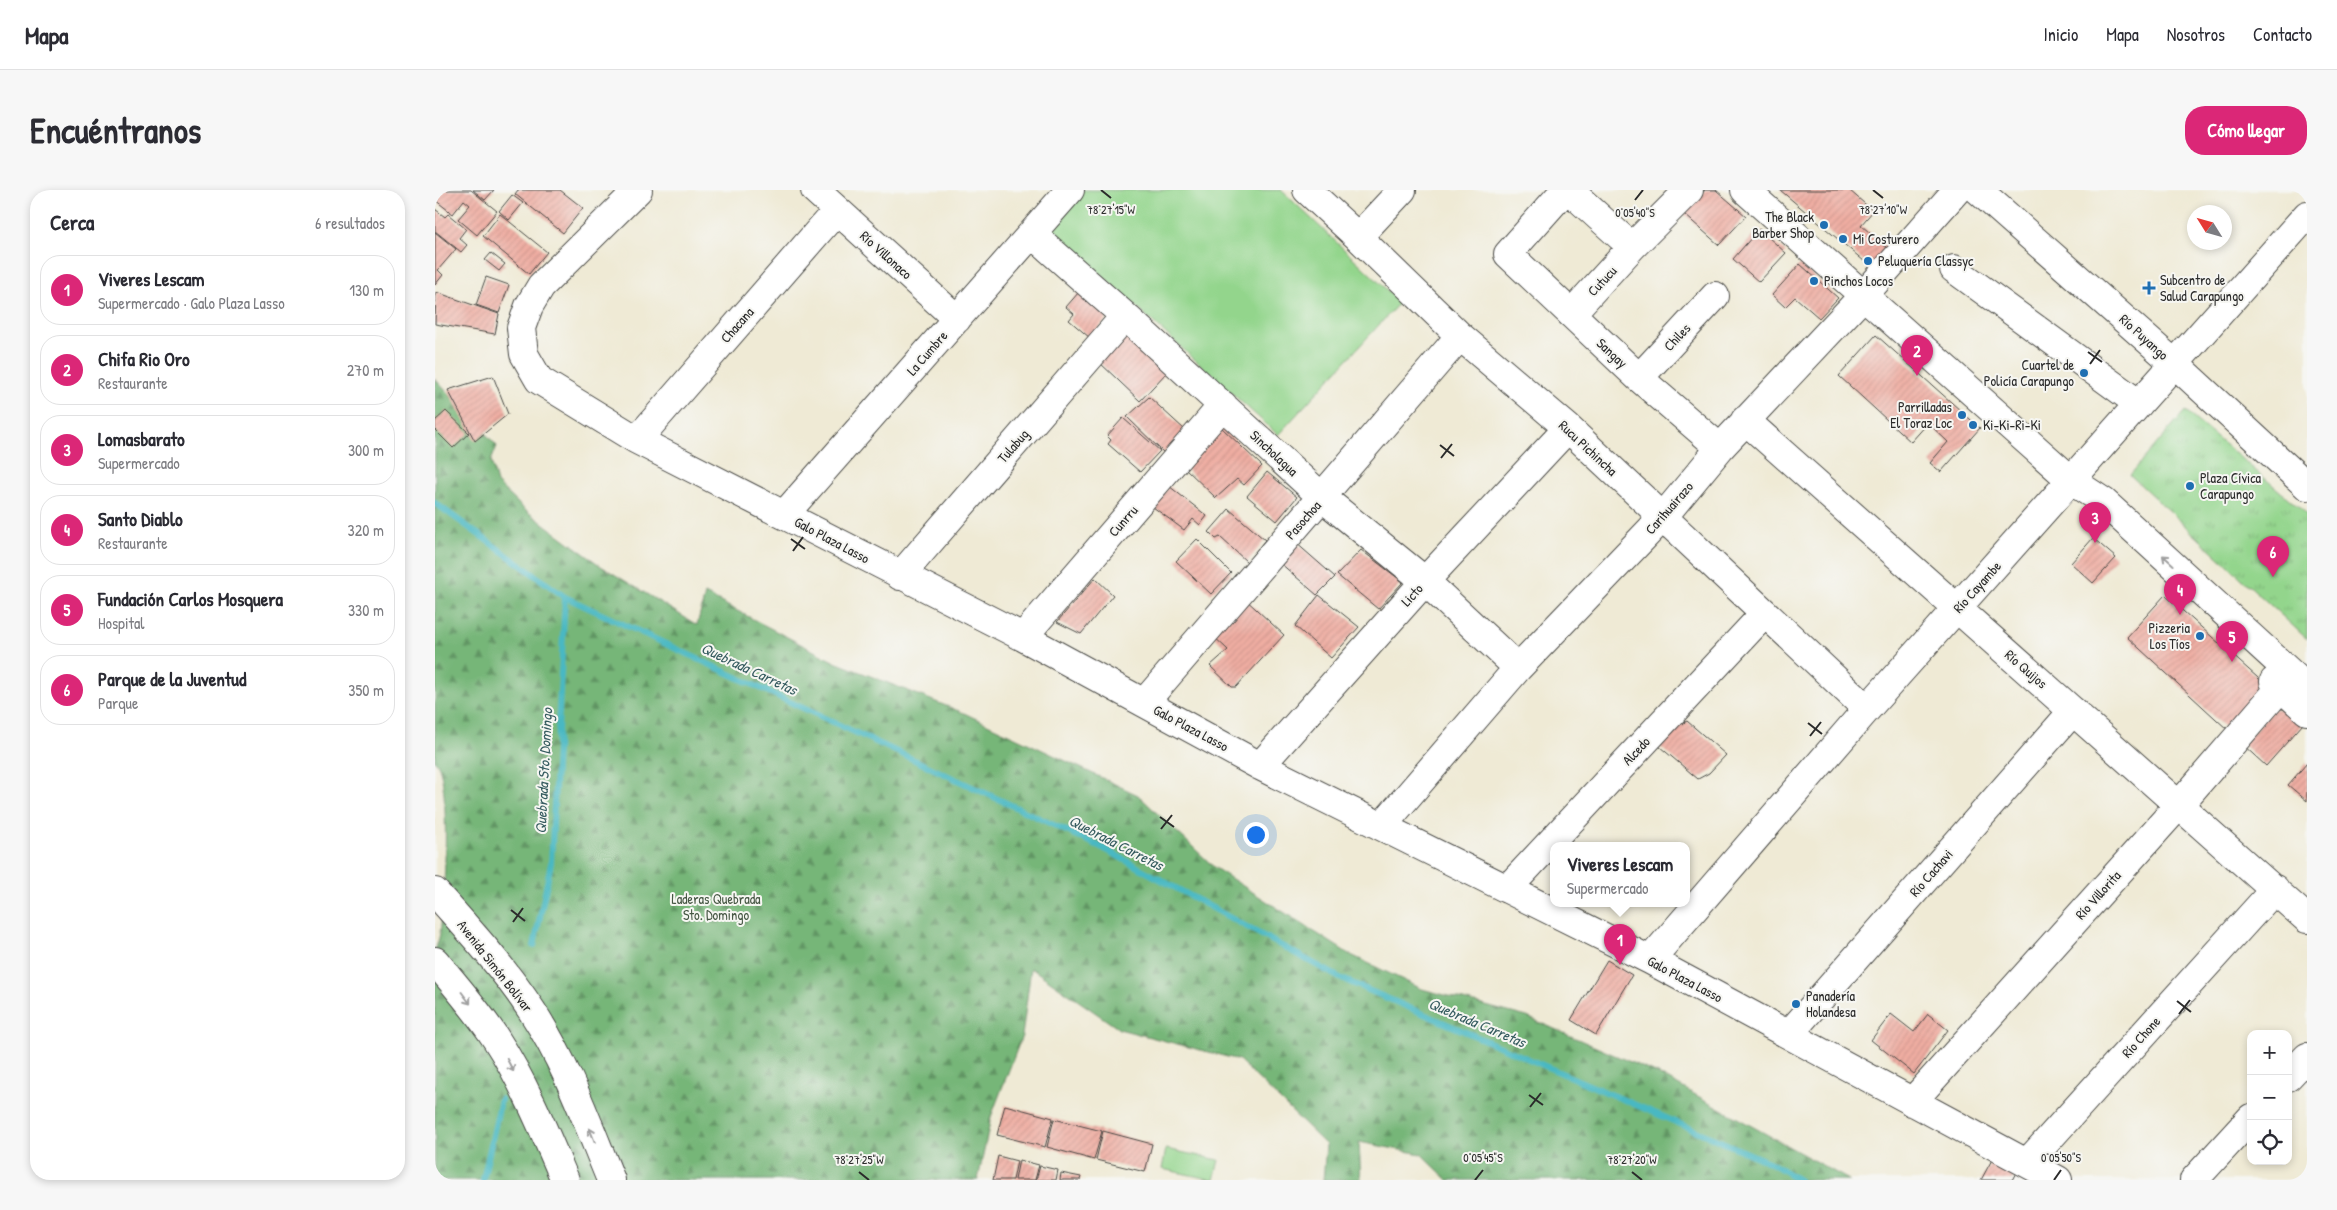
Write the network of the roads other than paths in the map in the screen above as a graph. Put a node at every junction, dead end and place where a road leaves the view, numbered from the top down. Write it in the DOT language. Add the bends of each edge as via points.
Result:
graph roads {
  1 [pos="638,190"];
  2 [pos="815,190"];
  3 [pos="1070,190"];
  4 [pos="1307,190"];
  5 [pos="1402,190"];
  6 [pos="1567,190"];
  7 [pos="1689,190"];
  8 [pos="1745,190"];
  9 [pos="1957,190"];
  10 [pos="1979,190"];
  11 [pos="837,210"];
  12 [pos="2303,229"];
  13 [pos="1032,234"];
  14 [pos="1359,237"];
  15 [pos="1638,243"];
  16 [pos="1954,269"];
  17 [pos="1715,296"];
  18 [pos="1863,296"];
  19 [pos="1571,314"];
  20 [pos="1125,316"];
  21 [pos="957,319"];
  22 [pos="1460,336"];
  23 [pos="2175,364"];
  24 [pos="1639,378"];
  25 [pos="2139,404"];
  26 [pos="1223,405"];
  27 [pos="1745,420"];
  28 [pos="1568,428"];
  29 [pos="637,440"];
  30 [pos="1720,448"];
  31 [pos="2072,481"];
  32 [pos="2307,486"];
  33 [pos="1323,498"];
  34 [pos="784,515"];
  35 [pos="1663,517"];
  36 [pos="900,576"];
  37 [pos="1425,581"];
  38 [pos="1957,609"];
  39 [pos="1765,613"];
  40 [pos="1023,637"];
  41 [pos="1518,668"];
  42 [pos="2294,687"];
  43 [pos="1144,703"];
  44 [pos="1867,709"];
  45 [pos="2307,711"];
  46 [pos="2073,712"];
  47 [pos="1260,766"];
  48 [pos="2179,805"];
  49 [pos="1382,826"];
  50 [pos="1550,842"];
  51 [pos="1550,842"];
  52 [pos="1507,888"];
  53 [pos="2275,889"];
  54 [pos="435,892"];
  55 [pos="2307,918"];
  56 [pos="1650,960"];
  57 [pos="435,961"];
  58 [pos="1789,1034"];
  59 [pos="2307,1057"];
  60 [pos="2290,1075"];
  61 [pos="1912,1102"];
  62 [pos="2249,1120"];
  63 [pos="2027,1163"];
  64 [pos="565,1180"];
  65 [pos="611,1180"];
  66 [pos="2058,1180"];
  67 [pos="2194,1180"];
  1 -- 29 [label="main road, Galo Plaza Lasso" via="541,286 521,328 524,354 539,380"];
  2 -- 11 [label="main road, Río Villonaco"];
  3 -- 13 [label="main road, La Cumbre"];
  4 -- 14 [label="main road, Rucu Pichincha"];
  5 -- 14 [label="main road"];
  6 -- 15 [label="main road"];
  6 -- 19 [label="main road, Sangay" via="1508,254"];
  7 -- 15 [label="main road, Cutucu"];
  8 -- 18 [label="main road"];
  9 -- 18 [label="main road, Carihuairazo"];
  10 -- 23 [label="main road, Río Puyango"];
  11 -- 21 [label="main road, Río Villonaco"];
  11 -- 29 [label="main road, Chacana"];
  12 -- 23 [label="main road, Río Cayambe"];
  13 -- 20 [label="main road, Sincholagua"];
  13 -- 21 [label="main road, La Cumbre"];
  14 -- 22 [label="main road, Rucu Pichincha"];
  15 -- 19 [label="main road, Cutucu"];
  16 -- 25 [label="main road"];
  17 -- 24 [label="main road, Chiles"];
  18 -- 27 [label="main road, Carihuairazo"];
  18 -- 31 [label="main road"];
  19 -- 24 [label="main road, Sangay"];
  20 -- 26 [label="main road, Sincholagua"];
  20 -- 36 [label="main road, Tulabug"];
  21 -- 34 [label="main road, La Cumbre"];
  22 -- 28 [label="main road, Rucu Pichincha"];
  22 -- 33 [label="main road, Pasochoa"];
  23 -- 25 [label="main road, Río Cayambe"];
  23 -- 32 [label="main road, Río Puyango"];
  24 -- 30 [label="main road, Sangay"];
  25 -- 31 [label="main road, Río Cayambe"];
  26 -- 33 [label="main road, Sincholagua"];
  26 -- 40 [label="main road, Cunrru"];
  27 -- 30 [label="main road, Carihuairazo"];
  27 -- 38 [label="main road, Río Quijos"];
  28 -- 35 [label="main road, Rucu Pichincha"];
  28 -- 37 [label="main road, Licto"];
  29 -- 34 [label="main road, Galo Plaza Lasso"];
  30 -- 35 [label="main road, Carihuairazo"];
  31 -- 38 [label="main road, Río Cayambe"];
  31 -- 42 [label="main road" via="2104,502"];
  33 -- 37 [label="main road, Sincholagua"];
  33 -- 43 [label="main road, Pasochoa"];
  34 -- 36 [label="main road, Galo Plaza Lasso"];
  35 -- 39 [label="main road, Rucu Pichincha"];
  35 -- 41 [label="main road, Carihuairazo"];
  36 -- 40 [label="main road, Galo Plaza Lasso"];
  37 -- 41 [label="main road, Sincholagua"];
  37 -- 47 [label="main road, Licto"];
  38 -- 44 [label="main road, Río Cayambe"];
  38 -- 46 [label="main road, Río Quijos"];
  39 -- 44 [label="main road, Rucu Pichincha"];
  39 -- 50 [label="main road, Alcedo"];
  40 -- 43 [label="main road, Galo Plaza Lasso"];
  41 -- 49 [label="main road, Carihuairazo"];
  42 -- 45 [label="main road"];
  42 -- 48 [label="main road, Río Villorita"];
  43 -- 47 [label="main road, Galo Plaza Lasso"];
  44 -- 56 [label="main road, Río Cayambe"];
  46 -- 48 [label="main road, Río Quijos"];
  46 -- 58 [label="main road, Río Cachavi"];
  47 -- 49 [label="main road, Galo Plaza Lasso"];
  48 -- 53 [label="main road, Río Quijos"];
  48 -- 61 [label="main road, Río Villorita"];
  49 -- 52 [label="main road, Galo Plaza Lasso"];
  51 -- 52 [label="main road, Alcedo"];
  52 -- 56 [label="main road, Galo Plaza Lasso"];
  53 -- 55 [label="main road, Río Quijos"];
  53 -- 63 [label="main road, Río Chone"];
  65 -- 54 [label="main road, Avenida Simón Bolívar, one-way" via="570,1079 532,1011 501,968"];
  56 -- 58 [label="main road, Galo Plaza Lasso"];
  57 -- 64 [label="main road, one-way" via="497,1040"];
  58 -- 61 [label="main road, Galo Plaza Lasso"];
  59 -- 60 [label="main road"];
  61 -- 63 [label="main road, Galo Plaza Lasso"];
  62 -- 67 [label="main road"];
  63 -- 66 [label="main road, Galo Plaza Lasso"];
}
